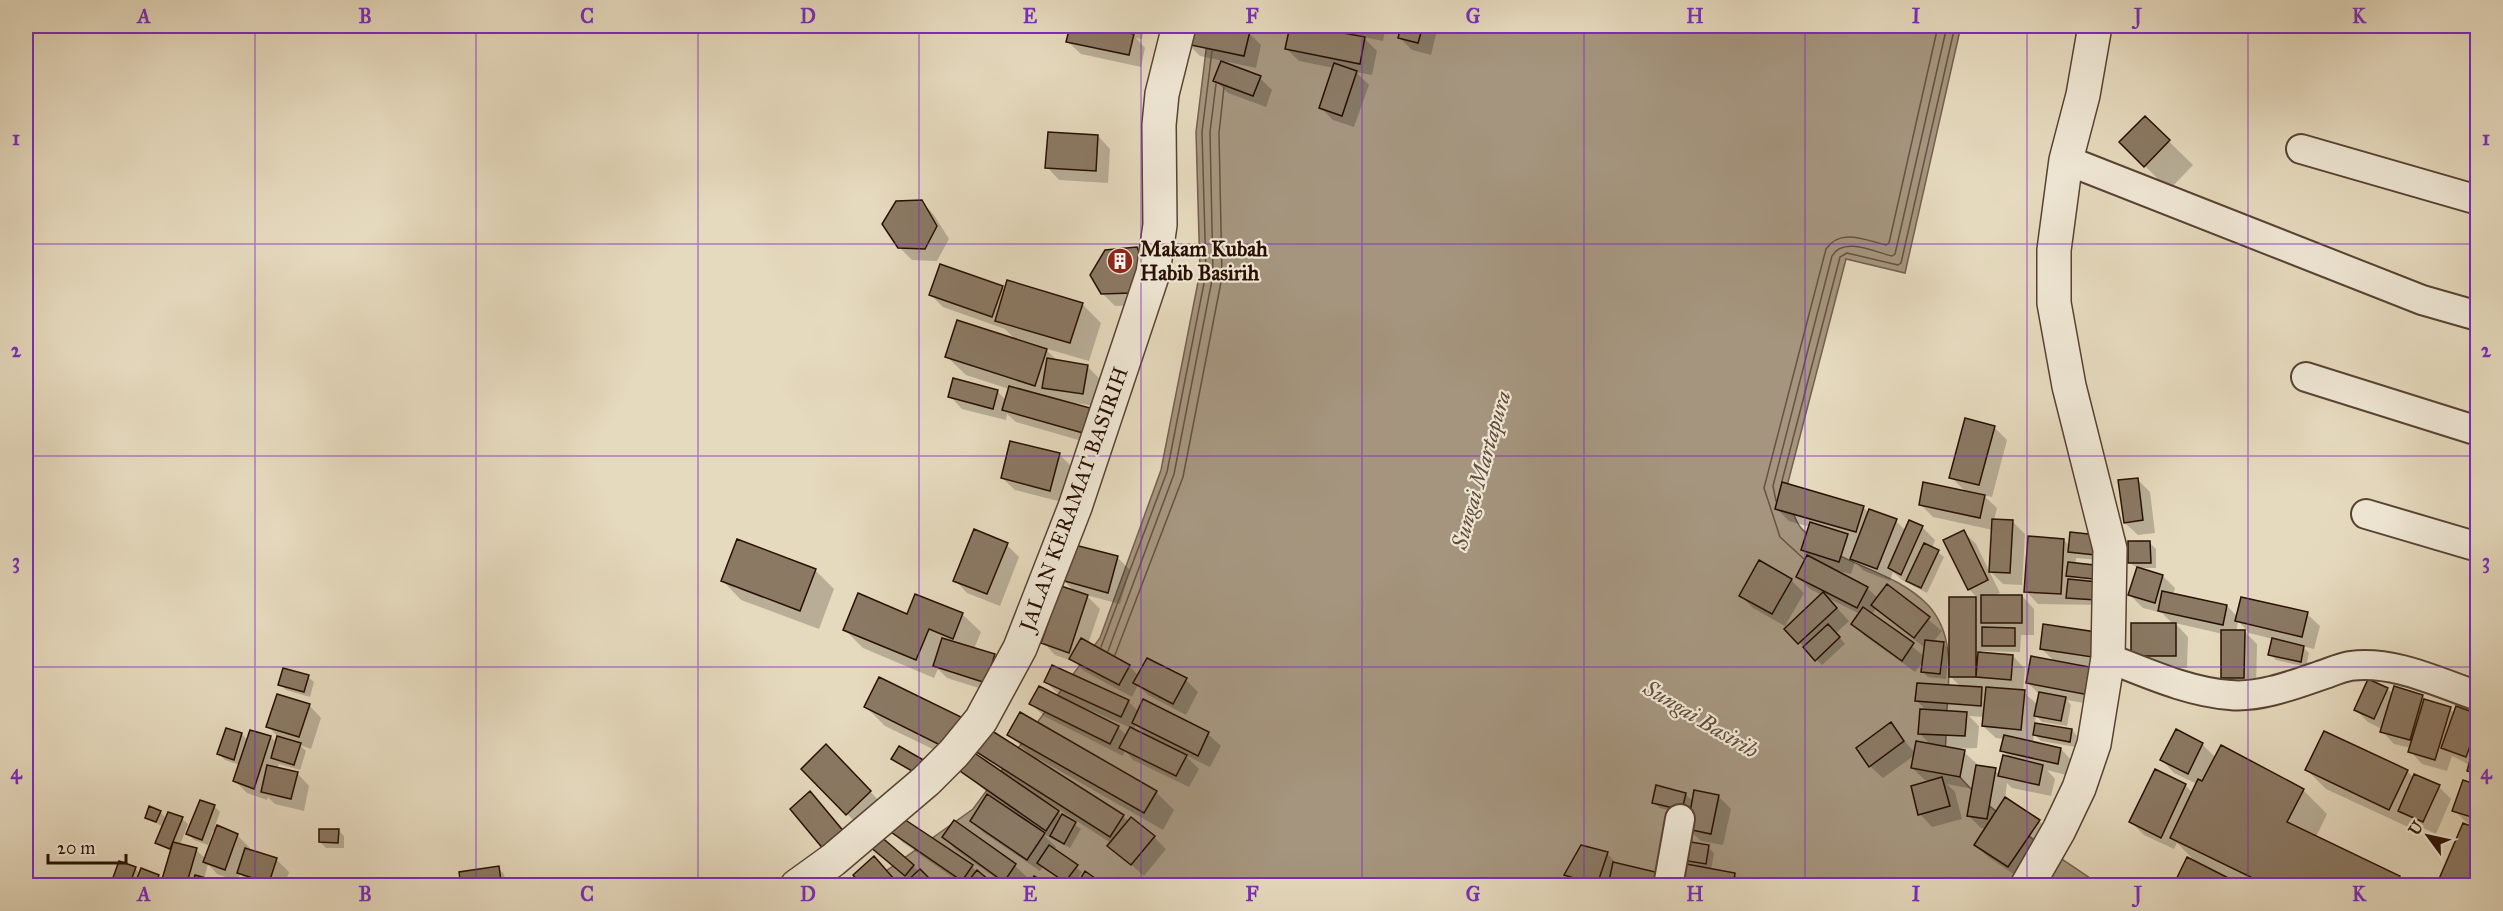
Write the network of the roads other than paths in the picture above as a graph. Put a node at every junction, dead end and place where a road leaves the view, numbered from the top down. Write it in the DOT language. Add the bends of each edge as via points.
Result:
graph roads {
  1 [pos="1179,26"];
  2 [pos="2095,26"];
  3 [pos="2301,149"];
  4 [pos="2066,160"];
  5 [pos="2478,200"];
  6 [pos="2478,316"];
  7 [pos="2306,377"];
  8 [pos="2478,431"];
  9 [pos="2366,514"];
  10 [pos="2478,547"];
  11 [pos="2108,658"];
  12 [pos="2478,696"];
  13 [pos="1680,819"];
  14 [pos="797,885"];
  15 [pos="1668,885"];
  16 [pos="2027,885"];
  1 -- 14 [label="street, JALAN KERAMAT BASIRIH" via="1162,94 1160,225 1153,273 1075,507 1020,648 981,720 954,753 833,860"];
  2 -- 4 [label="street"];
  3 -- 5 [label="street"];
  4 -- 6 [label="street" via="2422,300"];
  4 -- 11 [label="street" via="2054,250 2054,303 2069,386 2110,549"];
  7 -- 8 [label="street"];
  9 -- 10 [label="street"];
  11 -- 12 [label="street" via="2169,681 2232,696 2260,692 2347,666 2374,664"];
  11 -- 16 [label="street" via="2094,744 2079,788"];
  13 -- 15 [label="street"];
}
